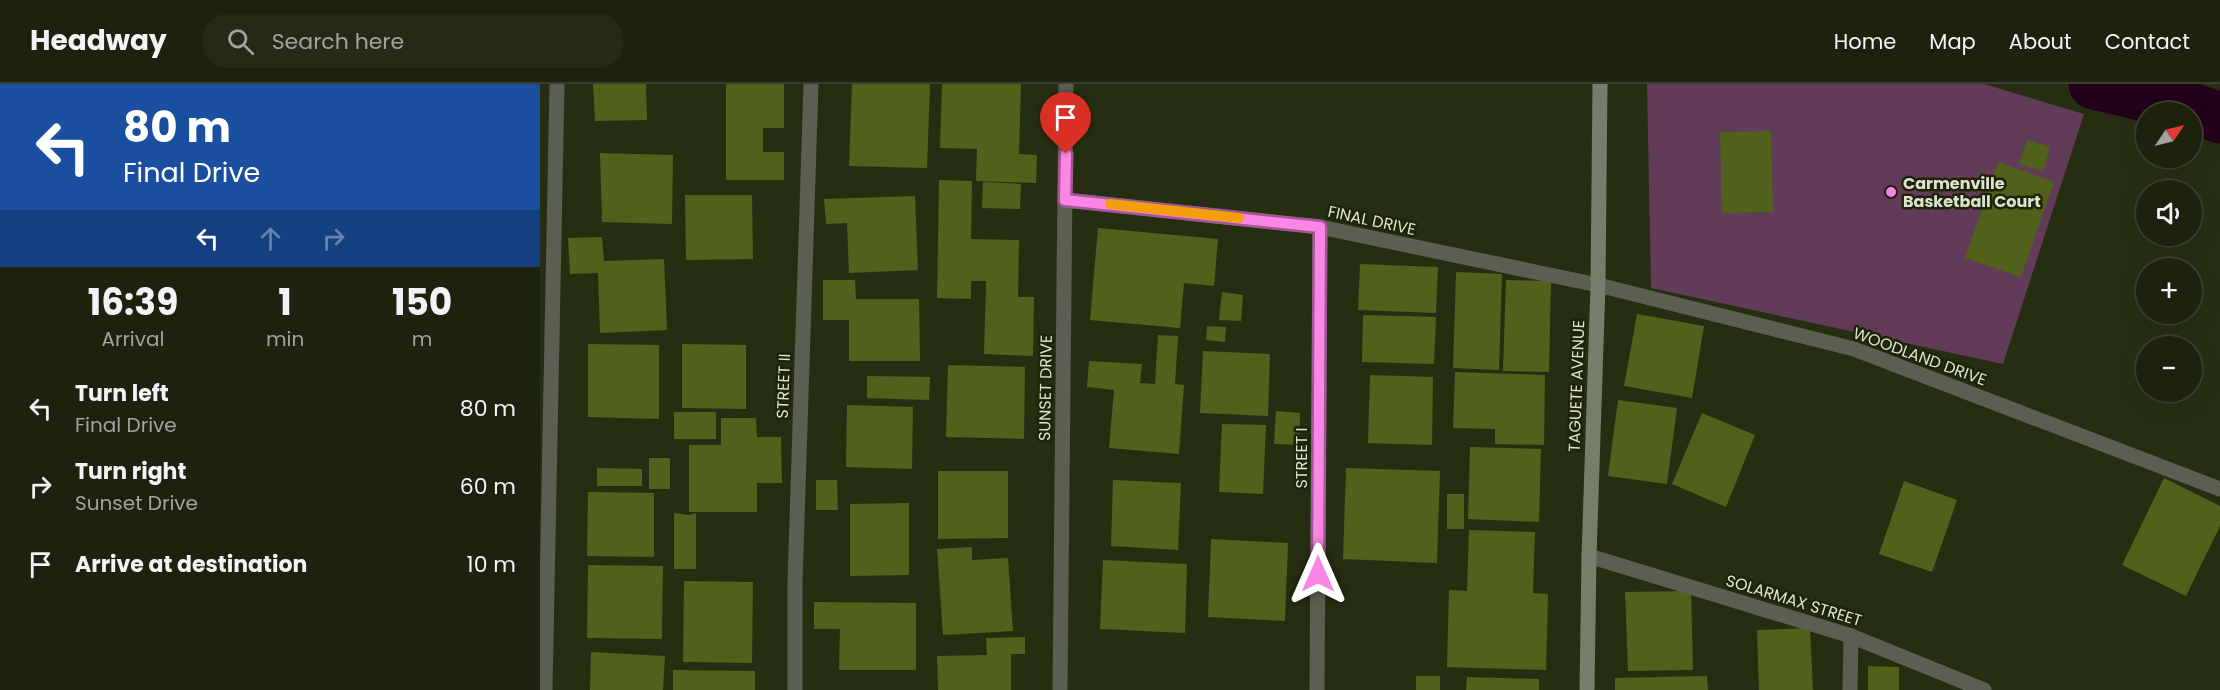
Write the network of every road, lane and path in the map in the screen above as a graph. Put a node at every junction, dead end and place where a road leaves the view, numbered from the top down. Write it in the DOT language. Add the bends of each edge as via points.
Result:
graph roads {
  1 [pos="557,84"];
  2 [pos="811,84"];
  3 [pos="1600,84"];
  4 [pos="1067,85"];
  5 [pos="1065,200"];
  6 [pos="1320,227"];
  7 [pos="1598,285"];
  8 [pos="2220,489"];
  9 [pos="1588,556"];
  10 [pos="1851,636"];
  11 [pos="545,690"];
  12 [pos="795,690"];
  13 [pos="1060,690"];
  14 [pos="1317,690"];
  15 [pos="1587,690"];
  16 [pos="1850,690"];
  17 [pos="1984,690"];
  1 -- 11 [label="street"];
  2 -- 12 [label="street, STREET II"];
  3 -- 7 [label="street, TAGUETE AVENUE"];
  4 -- 5 [label="street, SUNSET DRIVE"];
  5 -- 6 [label="street, FINAL DRIVE"];
  5 -- 13 [label="street, SUNSET DRIVE"];
  6 -- 7 [label="street, FINAL DRIVE"];
  6 -- 14 [label="street, STREET I"];
  7 -- 8 [label="street, WOODLAND DRIVE" via="1854,349"];
  7 -- 9 [label="street, TAGUETE AVENUE"];
  9 -- 10 [label="street, SOLARMAX STREET"];
  9 -- 15 [label="street, TAGUETE AVENUE"];
  10 -- 16 [label="street"];
  10 -- 17 [label="street, SOLARMAX STREET"];
}
